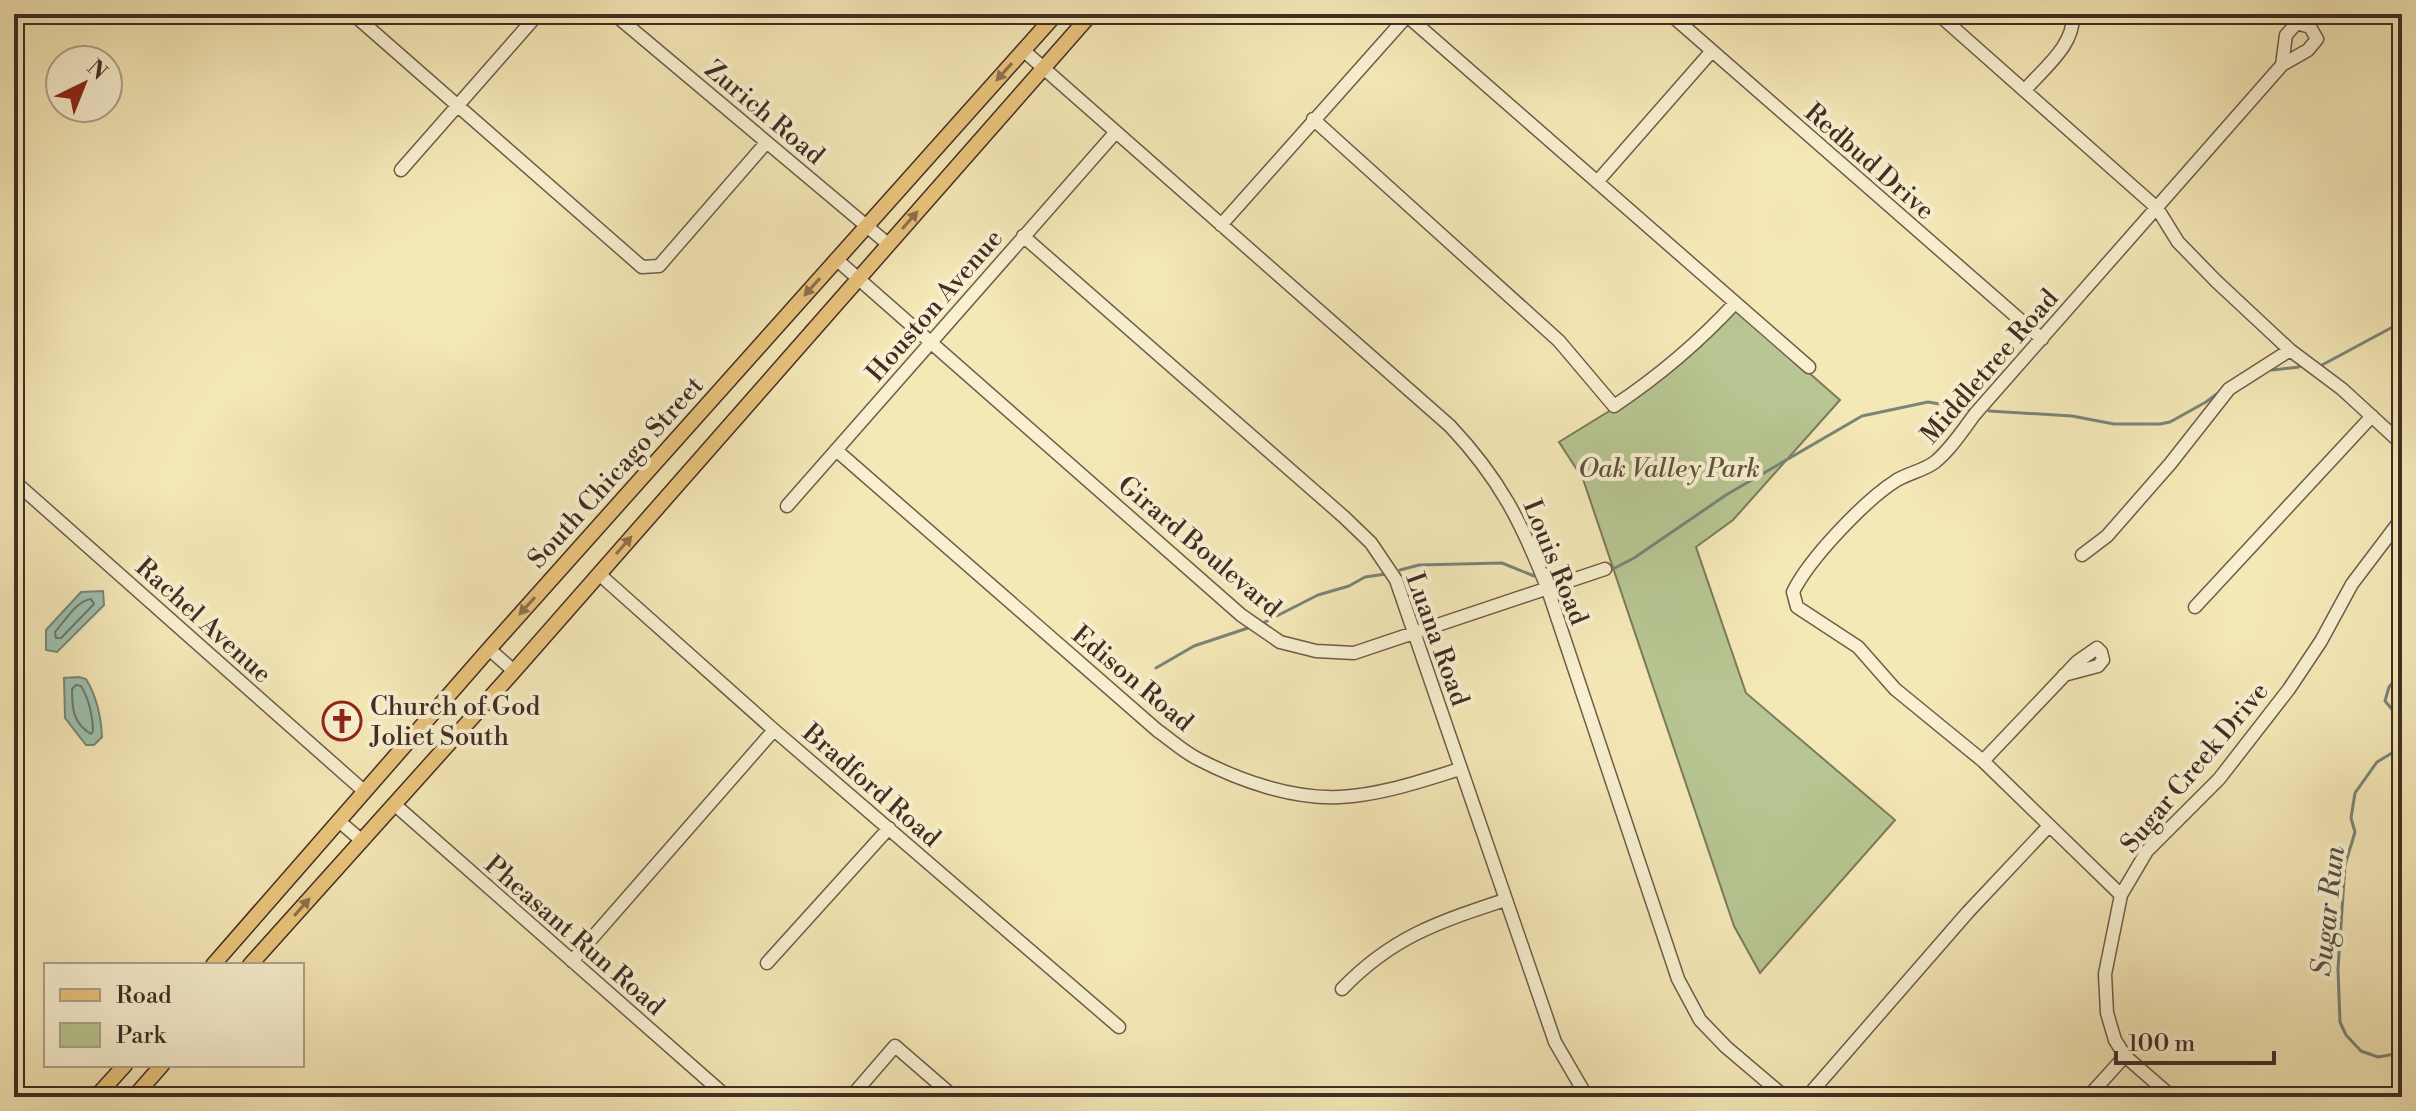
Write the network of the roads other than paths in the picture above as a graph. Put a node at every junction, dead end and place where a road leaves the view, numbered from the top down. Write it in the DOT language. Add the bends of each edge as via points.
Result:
graph roads {
  1 [pos="353,14"];
  2 [pos="538,14"];
  3 [pos="614,14"];
  4 [pos="1056,14"];
  5 [pos="1091,14"];
  6 [pos="1670,14"];
  7 [pos="1938,14"];
  8 [pos="2073,14"];
  9 [pos="1406,15"];
  10 [pos="1023,50"];
  11 [pos="1711,52"];
  12 [pos="2282,65"];
  13 [pos="1042,69"];
  14 [pos="2025,90"];
  15 [pos="457,105"];
  16 [pos="1313,119"];
  17 [pos="1115,133"];
  18 [pos="766,143"];
  19 [pos="401,170"];
  20 [pos="1597,182"];
  21 [pos="2157,208"];
  22 [pos="867,225"];
  23 [pos="1221,225"];
  24 [pos="1023,236"];
  25 [pos="888,244"];
  26 [pos="836,259"];
  27 [pos="858,278"];
  28 [pos="1735,303"];
  29 [pos="2042,339"];
  30 [pos="930,342"];
  31 [pos="2290,350"];
  32 [pos="1809,367"];
  33 [pos="2372,416"];
  34 [pos="2402,444"];
  35 [pos="836,450"];
  36 [pos="14,481"];
  37 [pos="787,506"];
  38 [pos="2402,518"];
  39 [pos="2082,555"];
  40 [pos="1605,569"];
  41 [pos="599,574"];
  42 [pos="1548,590"];
  43 [pos="2195,607"];
  44 [pos="1416,634"];
  45 [pos="489,649"];
  46 [pos="514,671"];
  47 [pos="2064,675"];
  48 [pos="774,730"];
  49 [pos="1983,761"];
  50 [pos="1460,769"];
  51 [pos="365,792"];
  52 [pos="394,804"];
  53 [pos="340,822"];
  54 [pos="2048,827"];
  55 [pos="889,828"];
  56 [pos="361,840"];
  57 [pos="2121,895"];
  58 [pos="1505,900"];
  59 [pos="572,961"];
  60 [pos="222,962"];
  61 [pos="252,963"];
  62 [pos="767,963"];
  63 [pos="1342,989"];
  64 [pos="1119,1027"];
  65 [pos="2125,1056"];
  66 [pos="123,1067"];
  67 [pos="160,1067"];
  68 [pos="96,1097"];
  69 [pos="134,1097"];
  70 [pos="727,1097"];
  71 [pos="851,1097"];
  72 [pos="954,1097"];
  73 [pos="1587,1097"];
  74 [pos="1785,1097"];
  75 [pos="1807,1097"];
  76 [pos="2088,1097"];
  77 [pos="2172,1097"];
  1 -- 15 [label="street"];
  2 -- 15 [label="street"];
  3 -- 18 [label="street, Zurich Road"];
  4 -- 10 [label="main road, South Chicago Street"];
  5 -- 13 [label="main road, South Chicago Street"];
  6 -- 11 [label="street, Redbud Drive"];
  7 -- 14 [label="street"];
  8 -- 14 [label="street" via="2066,44"];
  9 -- 16 [label="street"];
  9 -- 20 [label="street"];
  10 -- 13 [label="street, Louis Road"];
  10 -- 22 [label="main road, South Chicago Street, one-way"];
  11 -- 20 [label="street"];
  11 -- 29 [label="street, Redbud Drive"];
  12 -- 21 [label="street, Middletree Road"];
  13 -- 17 [label="street, Louis Road"];
  25 -- 13 [label="main road, South Chicago Street, one-way"];
  14 -- 21 [label="street"];
  15 -- 18 [label="street" via="642,267 659,266"];
  15 -- 19 [label="street"];
  16 -- 23 [label="street"];
  16 -- 28 [label="street" via="1559,341 1614,406 1658,377"];
  17 -- 23 [label="street, Louis Road"];
  17 -- 24 [label="street, Houston Avenue"];
  18 -- 22 [label="street, Zurich Road"];
  20 -- 28 [label="street"];
  21 -- 29 [label="street, Middletree Road"];
  21 -- 31 [label="street" via="2178,242"];
  22 -- 25 [label="street, Zurich Road"];
  22 -- 26 [label="main road, South Chicago Street"];
  23 -- 42 [label="street, Louis Road" via="1479,457 1526,534"];
  24 -- 30 [label="street, Houston Avenue"];
  24 -- 44 [label="street, Luana Road" via="1371,543 1396,580"];
  25 -- 27 [label="main road, South Chicago Street"];
  26 -- 27 [label="street, Girard Boulevard"];
  26 -- 45 [label="main road, South Chicago Street, one-way"];
  27 -- 30 [label="street, Girard Boulevard"];
  41 -- 27 [label="main road, South Chicago Street, one-way"];
  28 -- 32 [label="street"];
  29 -- 49 [label="street, Middletree Road" via="1934,463 1869,499 1800,576 1793,592 1797,607 1858,647 1895,689"];
  30 -- 35 [label="street, Houston Avenue"];
  30 -- 44 [label="street, Girard Boulevard" via="1241,615 1280,642 1354,653"];
  31 -- 33 [label="street"];
  31 -- 39 [label="street" via="2229,389 2107,536"];
  33 -- 34 [label="street"];
  33 -- 43 [label="street"];
  35 -- 37 [label="street, Houston Avenue"];
  35 -- 50 [label="street, Edison Road" via="1196,759 1295,794 1339,797 1385,791"];
  36 -- 51 [label="street, Rachel Avenue"];
  38 -- 57 [label="street, Sugar Creek Drive" via="2352,584 2289,689 2219,779 2147,851"];
  40 -- 42 [label="street, Girard Boulevard"];
  41 -- 46 [label="main road, South Chicago Street"];
  41 -- 48 [label="street, Bradford Road"];
  42 -- 44 [label="street, Girard Boulevard"];
  42 -- 74 [label="street, Louis Road" via="1678,979 1700,1020"];
  44 -- 50 [label="street, Luana Road"];
  45 -- 46 [label="street"];
  45 -- 51 [label="main road, South Chicago Street"];
  46 -- 52 [label="main road, South Chicago Street"];
  47 -- 49 [label="street"];
  48 -- 55 [label="street, Bradford Road"];
  48 -- 59 [label="street"];
  49 -- 54 [label="street, Middletree Road"];
  50 -- 58 [label="street, Luana Road"];
  51 -- 53 [label="main road, South Chicago Street"];
  52 -- 56 [label="main road, South Chicago Street"];
  52 -- 59 [label="street, Pheasant Run Road"];
  53 -- 56 [label="street"];
  53 -- 60 [label="main road, South Chicago Street"];
  54 -- 57 [label="street, Middletree Road"];
  54 -- 75 [label="street"];
  55 -- 62 [label="street"];
  55 -- 64 [label="street, Bradford Road"];
  61 -- 56 [label="main road, South Chicago Street, one-way"];
  57 -- 65 [label="street, Sugar Creek Drive" via="2105,974 2107,1013"];
  58 -- 63 [label="street" via="1419,930 1364,966"];
  58 -- 73 [label="street, Luana Road" via="1555,1042"];
  59 -- 70 [label="street, Pheasant Run Road"];
  65 -- 76 [label="street"];
  65 -- 77 [label="street, Sugar Creek Drive"];
  66 -- 68 [label="main road"];
  67 -- 69 [label="main road"];
  71 -- 72 [label="street" via="895,1046"];
}
